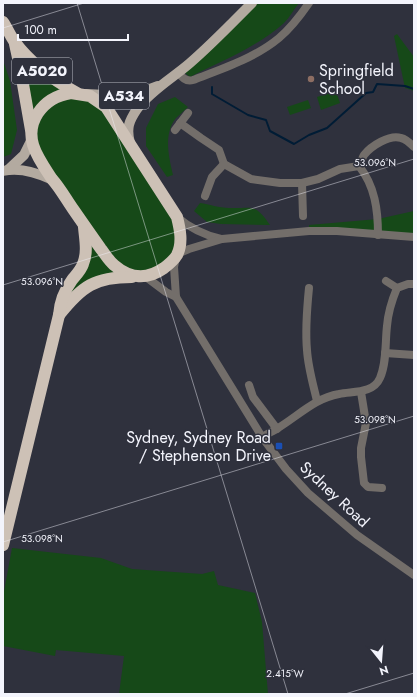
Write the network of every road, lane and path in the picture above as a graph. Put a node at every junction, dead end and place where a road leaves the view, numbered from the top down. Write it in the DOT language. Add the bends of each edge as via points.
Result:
graph roads {
  1 [pos="252,3"];
  2 [pos="310,3"];
  3 [pos="3,22"];
  4 [pos="14,41"];
  5 [pos="178,72"];
  6 [pos="163,84"];
  7 [pos="80,93"];
  8 [pos="188,113"];
  9 [pos="32,137"];
  10 [pos="130,145"];
  11 [pos="414,147"];
  12 [pos="224,164"];
  13 [pos="359,166"];
  14 [pos="5,170"];
  15 [pos="53,180"];
  16 [pos="302,183"];
  17 [pos="205,196"];
  18 [pos="176,216"];
  19 [pos="303,216"];
  20 [pos="84,225"];
  21 [pos="378,235"];
  22 [pos="414,237"];
  23 [pos="222,239"];
  24 [pos="177,255"];
  25 [pos="143,277"];
  26 [pos="386,281"];
  27 [pos="414,284"];
  28 [pos="309,288"];
  29 [pos="397,288"];
  30 [pos="176,297"];
  31 [pos="59,315"];
  32 [pos="385,353"];
  33 [pos="414,355"];
  34 [pos="248,385"];
  35 [pos="361,392"];
  36 [pos="317,401"];
  37 [pos="278,429"];
  38 [pos="262,437"];
  39 [pos="382,488"];
  40 [pos="3,545"];
  41 [pos="414,575"];
  1 -- 5 [label="main road, A534"];
  2 -- 5 [label="street" via="285,32 258,52 194,80 184,79"];
  3 -- 4 [label="highway, A5020"];
  4 -- 7 [label="highway, A5020" via="44,73"];
  4 -- 9 [label="highway, A5020"];
  5 -- 6 [label="main road, A534"];
  6 -- 7 [label="main road, A534" via="125,96"];
  6 -- 10 [label="main road, A534" via="140,105 131,120 127,133"];
  7 -- 9 [label="highway" via="57,96 45,105 35,120"];
  7 -- 10 [label="highway" via="95,98 106,107"];
  8 -- 12 [label="street" via="178,126 219,150"];
  9 -- 14 [label="main road" via="24,155"];
  9 -- 15 [label="highway" via="37,157"];
  10 -- 18 [label="highway"];
  11 -- 13 [label="street" via="401,138 392,137 364,155"];
  12 -- 16 [label="street" via="251,179 280,184"];
  12 -- 17 [label="street" via="212,177"];
  13 -- 16 [label="street" via="340,169"];
  13 -- 21 [label="street" via="367,176 373,193 378,212"];
  14 -- 15 [label="main road" via="29,171"];
  15 -- 20 [label="highway"];
  16 -- 19 [label="street"];
  18 -- 23 [label="street" via="188,227"];
  18 -- 24 [label="highway" via="181,241"];
  20 -- 25 [label="highway" via="113,265"];
  20 -- 31 [label="highway" via="84,263 63,293"];
  21 -- 22 [label="street"];
  21 -- 23 [label="street" via="314,231"];
  23 -- 24 [label="street"];
  24 -- 25 [label="highway" via="159,271"];
  24 -- 30 [label="street, Sydney Road" via="174,267"];
  25 -- 30 [label="street, Sydney Road"];
  25 -- 31 [label="highway" via="118,277 91,284 71,300"];
  26 -- 29 [label="street"];
  27 -- 29 [label="street"];
  28 -- 36 [label="street" via="306,336 309,366"];
  29 -- 32 [label="street" via="389,313"];
  30 -- 38 [label="street, Sydney Road"];
  31 -- 40 [label="highway"];
  32 -- 33 [label="street"];
  32 -- 35 [label="street" via="380,379"];
  34 -- 37 [label="street" via="253,397"];
  35 -- 36 [label="street" via="339,394"];
  35 -- 39 [label="street" via="366,423 360,457 363,479 368,487"];
  36 -- 37 [label="street"];
  37 -- 38 [label="street"];
  38 -- 41 [label="street, Sydney Road" via="308,493 358,536"];
}
